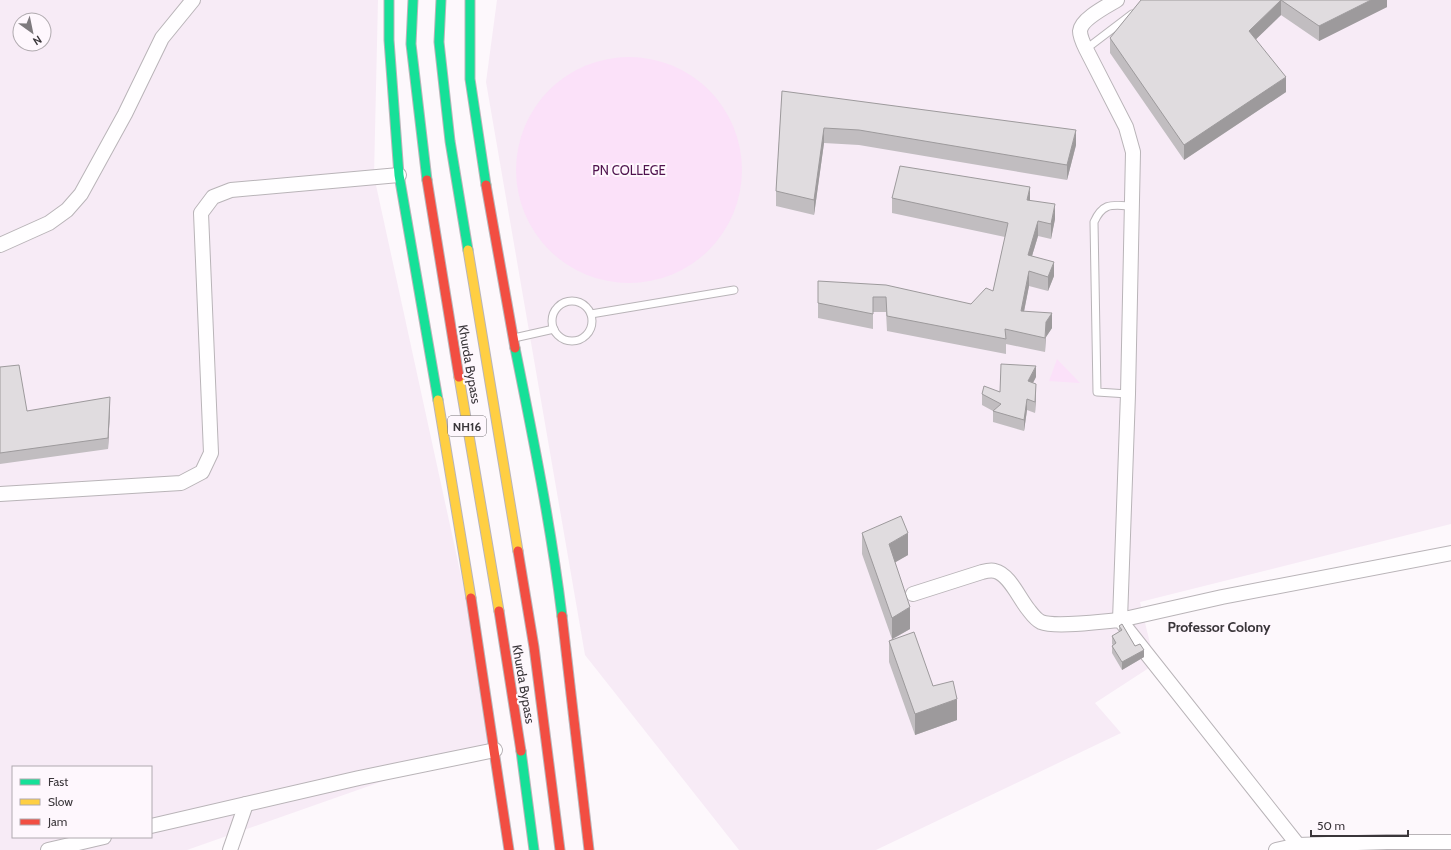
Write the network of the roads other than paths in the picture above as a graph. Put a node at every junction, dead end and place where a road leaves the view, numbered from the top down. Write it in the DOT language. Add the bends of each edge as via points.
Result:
graph roads {
  1 [pos="194,0"];
  2 [pos="389,0"];
  3 [pos="412,0"];
  4 [pos="440,0"];
  5 [pos="470,0"];
  6 [pos="1117,0"];
  7 [pos="1134,13"];
  8 [pos="1086,49"];
  9 [pos="399,175"];
  10 [pos="1131,206"];
  11 [pos="0,245"];
  12 [pos="734,290"];
  13 [pos="591,314"];
  14 [pos="554,329"];
  15 [pos="514,338"];
  16 [pos="1128,394"];
  17 [pos="0,494"];
  18 [pos="1451,553"];
  19 [pos="913,594"];
  20 [pos="1120,620"];
  21 [pos="495,750"];
  22 [pos="246,804"];
  23 [pos="152,826"];
  24 [pos="100,838"];
  25 [pos="1451,842"];
  26 [pos="1300,847"];
  27 [pos="48,850"];
  28 [pos="230,850"];
  29 [pos="509,850"];
  30 [pos="534,850"];
  31 [pos="560,850"];
  32 [pos="589,850"];
  33 [pos="1276,850"];
  1 -- 11 [label="street" via="162,38 82,194 67,210 49,223"];
  2 -- 9 [label="main road" via="389,40"];
  3 -- 30 [label="main road, Khurda Bypass / NH16" via="411,44 430,203 519,732"];
  4 -- 31 [label="main road, Khurda Bypass / NH16" via="439,42 450,141 534,647"];
  5 -- 15 [label="main road" via="470,79 480,153"];
  6 -- 8 [label="street" via="1081,26 1080,32"];
  7 -- 8 [label="lane"];
  8 -- 10 [label="street" via="1126,127 1133,152"];
  9 -- 17 [label="street" via="231,190 213,197 201,213 211,453 202,472 181,484"];
  9 -- 21 [label="main road" via="457,506"];
  10 -- 16 [label="street"];
  10 -- 16 [label="lane" via="1104,208 1094,222 1097,392"];
  12 -- 13 [label="lane"];
  13 -- 14 [label="lane" via="591,327 583,338 570,341 563,339"];
  13 -- 14 [label="lane" via="584,304 578,301 565,302 553,316"];
  14 -- 15 [label="lane"];
  15 -- 32 [label="main road" via="541,477 558,584"];
  16 -- 20 [label="street"];
  18 -- 20 [label="street" via="1222,597"];
  19 -- 20 [label="street" via="993,570 1007,579 1033,617 1040,621 1070,624"];
  20 -- 26 [label="street"];
  21 -- 22 [label="street"];
  21 -- 29 [label="main road"];
  22 -- 23 [label="street"];
  22 -- 28 [label="street"];
  24 -- 27 [label="street"];
  25 -- 26 [label="street" via="1387,842"];
  26 -- 33 [label="street"];
}
